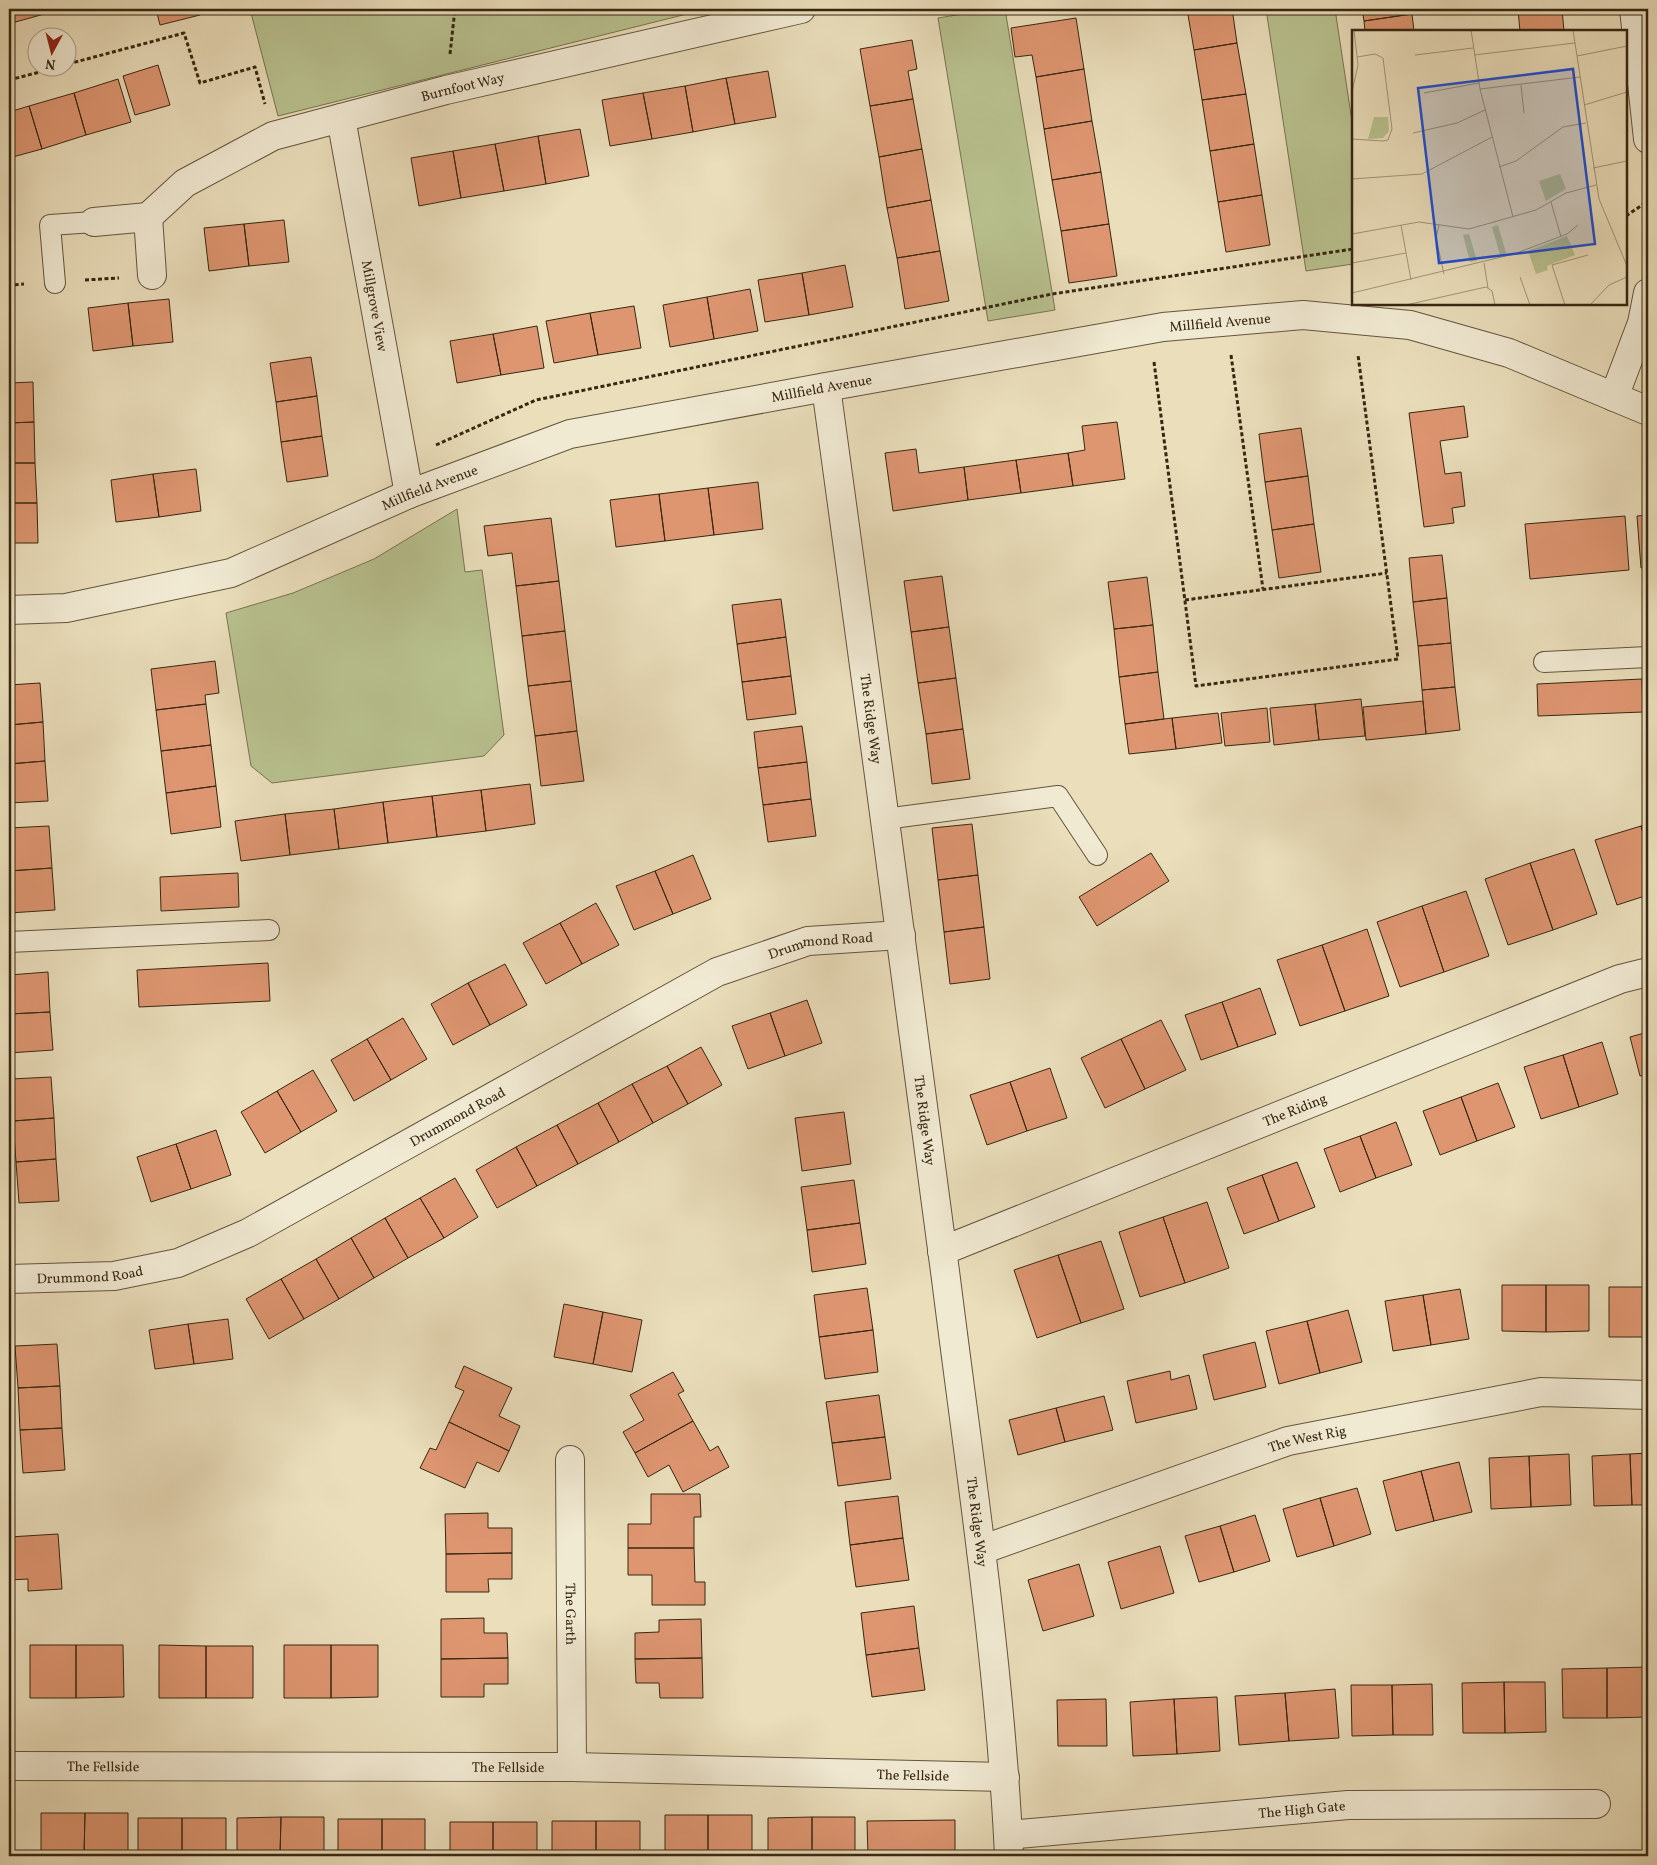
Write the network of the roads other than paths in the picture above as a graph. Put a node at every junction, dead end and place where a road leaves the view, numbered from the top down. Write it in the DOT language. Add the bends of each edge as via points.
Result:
graph roads {
  1 [pos="801,9"];
  2 [pos="1634,9"];
  3 [pos="341,118"];
  4 [pos="1648,139"];
  5 [pos="148,217"];
  6 [pos="94,222"];
  7 [pos="152,275"];
  8 [pos="55,283"];
  9 [pos="1648,293"];
  10 [pos="826,386"];
  11 [pos="1614,397"];
  12 [pos="1648,411"];
  13 [pos="409,494"];
  14 [pos="9,610"];
  15 [pos="1648,657"];
  16 [pos="1544,662"];
  17 [pos="885,819"];
  18 [pos="1097,855"];
  19 [pos="269,930"];
  20 [pos="901,935"];
  21 [pos="9,942"];
  22 [pos="1648,972"];
  23 [pos="942,1251"];
  24 [pos="9,1279"];
  25 [pos="1648,1395"];
  26 [pos="570,1460"];
  27 [pos="980,1550"];
  28 [pos="9,1766"];
  29 [pos="572,1767"];
  30 [pos="1006,1777"];
  31 [pos="1596,1804"];
  32 [pos="1009,1846"];
  1 -- 3 [label="street, Burnfoot Way" via="446,90"];
  2 -- 4 [label="street"];
  3 -- 5 [label="street, Burnfoot Way" via="273,136 185,183"];
  3 -- 13 [label="street, Millgrove View"];
  5 -- 6 [label="street"];
  5 -- 7 [label="street"];
  6 -- 8 [label="lane" via="50,225"];
  9 -- 11 [label="street" via="1642,323"];
  10 -- 11 [label="street, Millfield Avenue" via="1149,330 1303,315 1410,325 1509,353"];
  10 -- 13 [label="street, Millfield Avenue" via="570,434"];
  10 -- 17 [label="street, The Ridge Way"];
  11 -- 12 [label="street, Millfield Avenue"];
  13 -- 14 [label="street, Millfield Avenue" via="231,573 66,608"];
  15 -- 16 [label="lane"];
  17 -- 18 [label="lane" via="1058,796"];
  17 -- 20 [label="street, The Ridge Way"];
  19 -- 21 [label="lane"];
  20 -- 23 [label="street, The Ridge Way"];
  20 -- 24 [label="street, Drummond Road" via="808,941 717,972 248,1233 178,1263 114,1276"];
  22 -- 23 [label="street, The Riding" via="1620,979"];
  23 -- 27 [label="street, The Ridge Way"];
  25 -- 27 [label="street, The West Rig" via="1541,1392 1288,1441"];
  26 -- 29 [label="street, The Garth"];
  27 -- 30 [label="street, The Ridge Way"];
  28 -- 29 [label="street, The Fellside"];
  29 -- 30 [label="street, The Fellside"];
  30 -- 32 [label="street, The Ridge Way"];
  31 -- 32 [label="street, The High Gate" via="1348,1806"];
}
